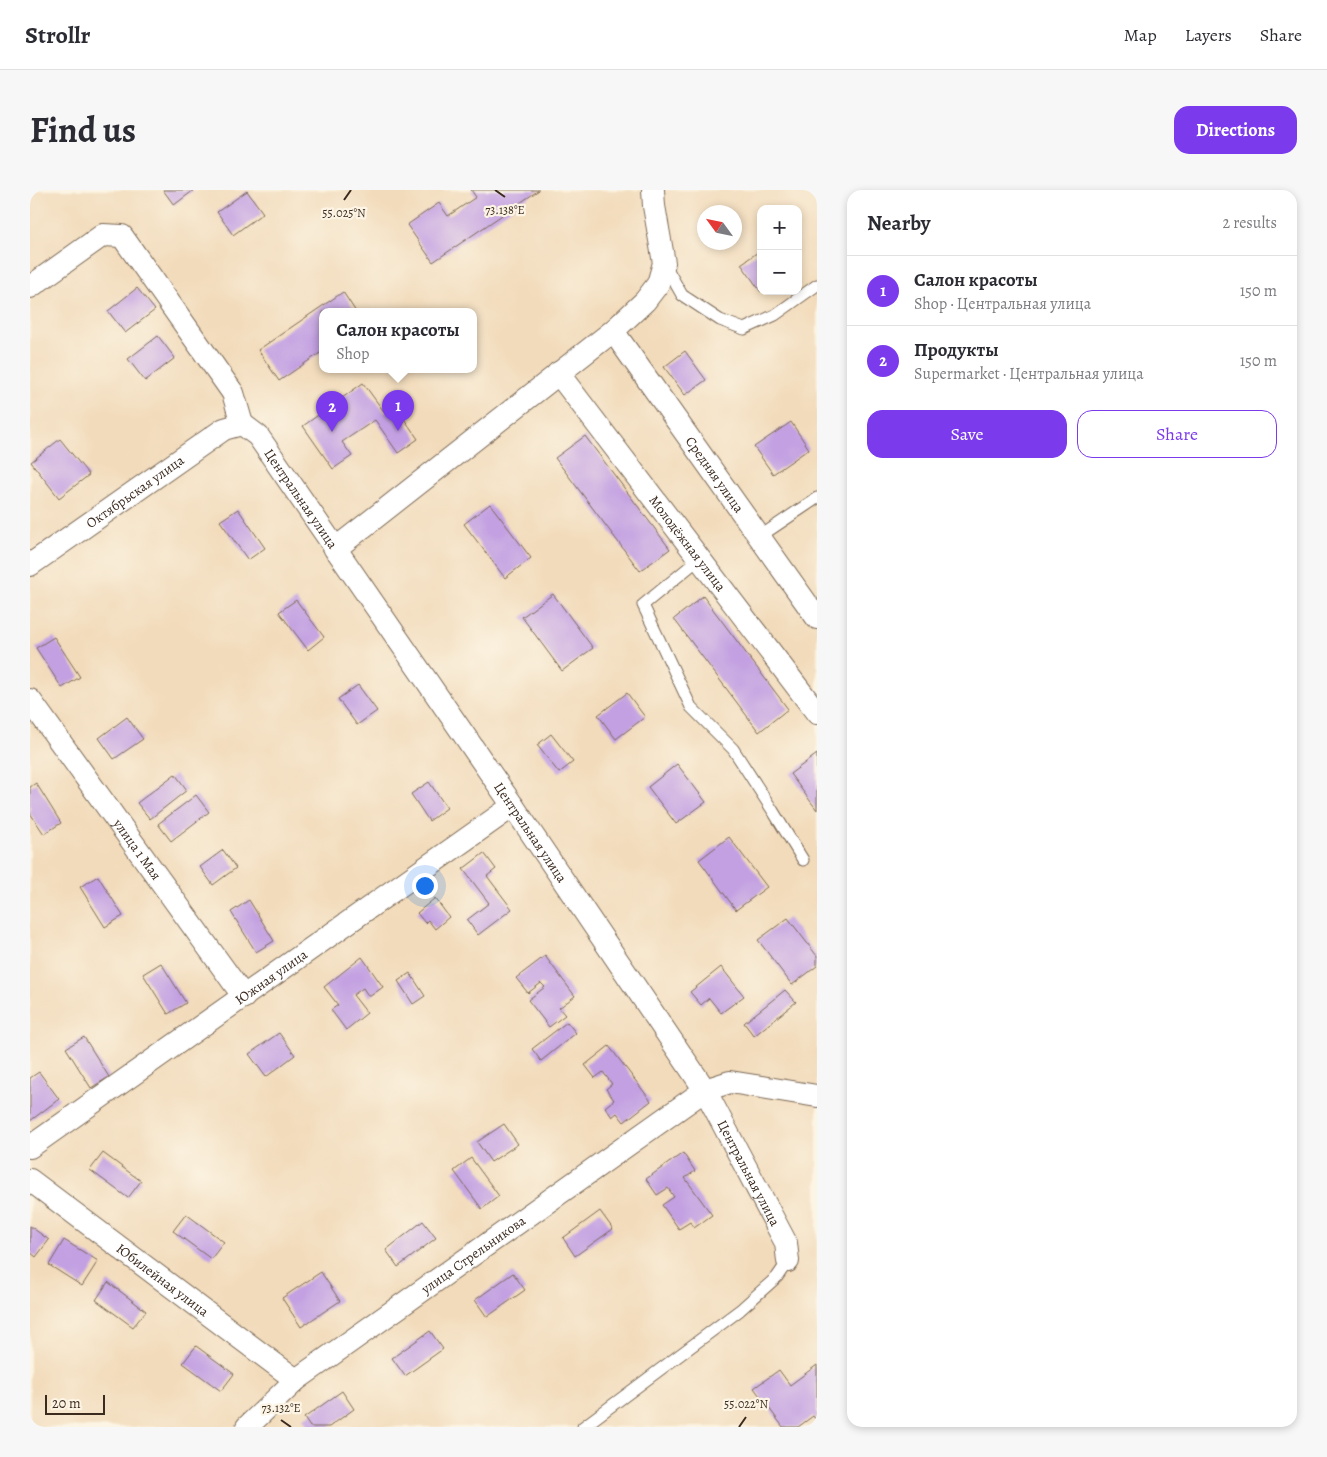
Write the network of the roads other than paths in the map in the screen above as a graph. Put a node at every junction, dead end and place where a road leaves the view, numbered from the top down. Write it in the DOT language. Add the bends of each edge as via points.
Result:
graph roads {
  1 [pos="653,190"];
  2 [pos="664,263"];
  3 [pos="817,285"];
  4 [pos="30,287"];
  5 [pos="613,331"];
  6 [pos="558,373"];
  7 [pos="242,424"];
  8 [pos="817,498"];
  9 [pos="759,537"];
  10 [pos="335,549"];
  11 [pos="699,559"];
  12 [pos="30,565"];
  13 [pos="817,618"];
  14 [pos="30,700"];
  15 [pos="817,713"];
  16 [pos="513,806"];
  17 [pos="803,860"];
  18 [pos="244,997"];
  19 [pos="705,1090"];
  20 [pos="817,1096"];
  21 [pos="30,1147"];
  22 [pos="30,1180"];
  23 [pos="788,1261"];
  24 [pos="296,1380"];
  25 [pos="247,1427"];
  26 [pos="583,1427"];
  1 -- 2 [label="street"];
  2 -- 3 [label="lane" via="682,295 720,320 744,329 775,315"];
  2 -- 5 [label="street" via="658,284"];
  4 -- 7 [label="street" via="102,235 122,236 233,394"];
  5 -- 6 [label="street"];
  5 -- 9 [label="street, Средняя улица"];
  6 -- 10 [label="street"];
  6 -- 11 [label="street, Молодёжная улица"];
  7 -- 10 [label="street, Центральная улица" via="258,436"];
  7 -- 12 [label="street, Октябрьская улица" via="224,429"];
  8 -- 9 [label="lane"];
  9 -- 13 [label="street, Средняя улица"];
  10 -- 16 [label="street, Центральная улица"];
  11 -- 15 [label="street, Молодёжная улица"];
  11 -- 17 [label="lane" via="643,605 691,707 733,748"];
  14 -- 18 [label="street, улица 1 Мая"];
  16 -- 18 [label="street, Южная улица"];
  16 -- 19 [label="street, Центральная улица"];
  18 -- 21 [label="street, Южная улица"];
  19 -- 20 [label="street, улица Стрельникова" via="730,1082"];
  19 -- 23 [label="street, Центральная улица" via="786,1243"];
  19 -- 24 [label="street, улица Стрельникова"];
  22 -- 24 [label="street, Юбилейная улица"];
  23 -- 26 [label="lane" via="777,1277 740,1310"];
  24 -- 25 [label="street, улица Стрельникова"];
}
